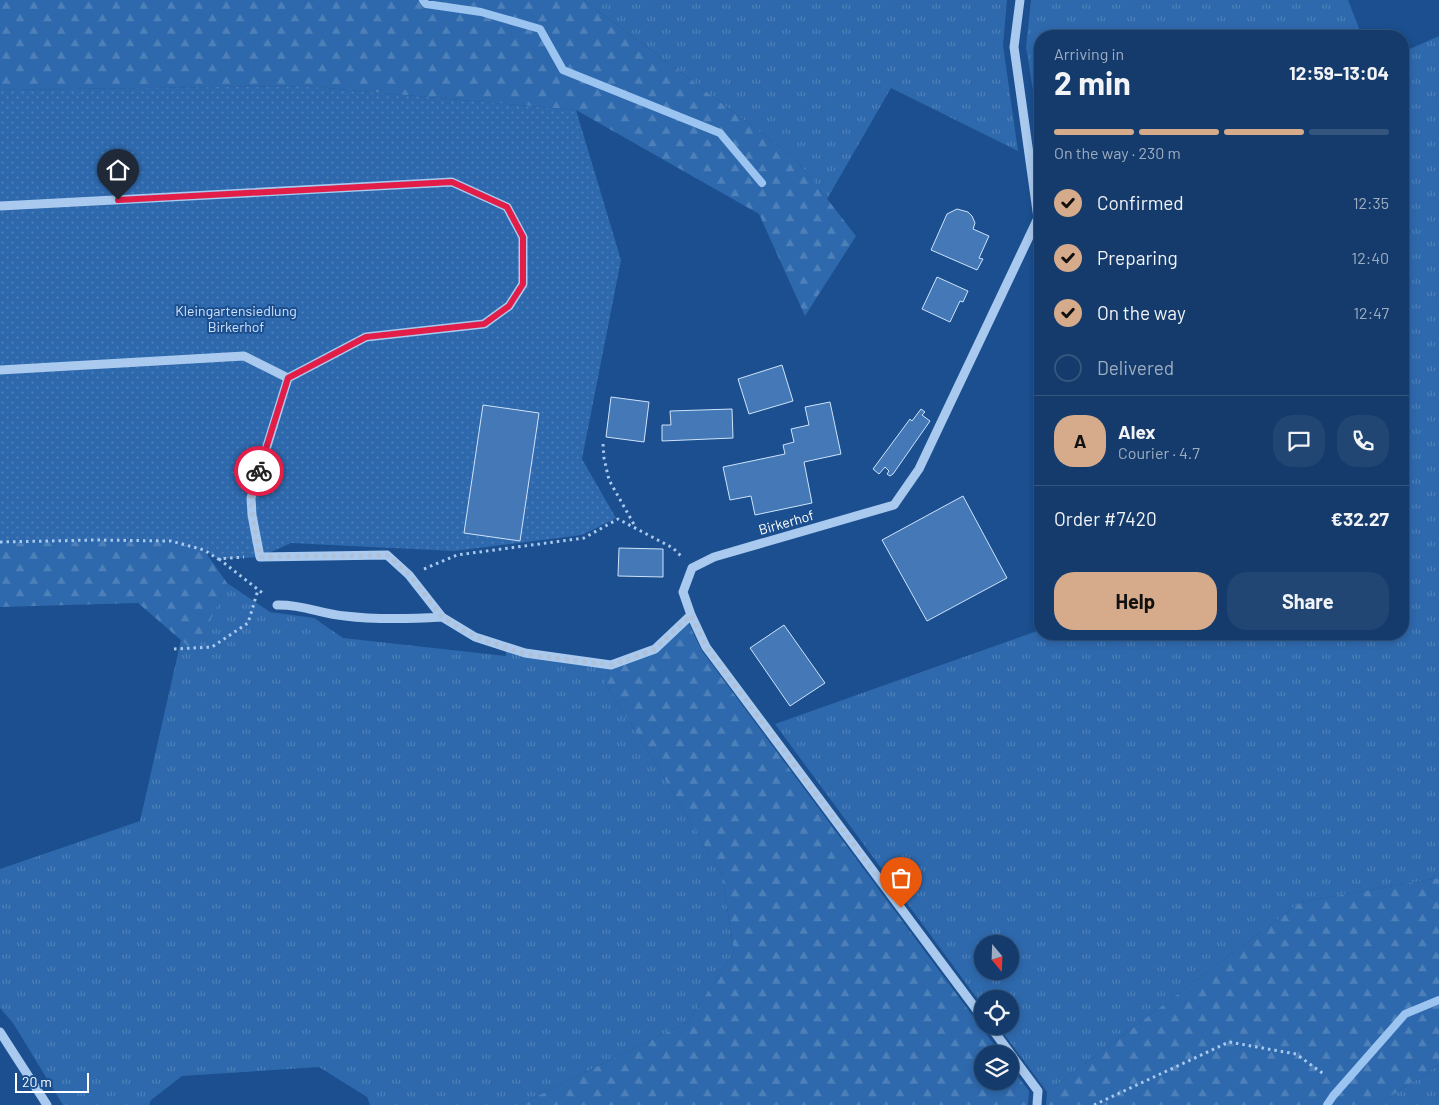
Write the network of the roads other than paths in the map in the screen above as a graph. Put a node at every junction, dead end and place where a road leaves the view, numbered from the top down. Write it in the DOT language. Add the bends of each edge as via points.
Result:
graph roads {
  1 [pos="1020,0"];
  2 [pos="1034,190"];
  3 [pos="0,206"];
  4 [pos="1034,226"];
  5 [pos="0,370"];
  6 [pos="288,378"];
  7 [pos="277,605"];
  8 [pos="691,615"];
  9 [pos="442,617"];
  10 [pos="974,1006"];
  11 [pos="0,1032"];
  12 [pos="997,1035"];
  13 [pos="47,1105"];
  14 [pos="1037,1105"];
  1 -- 2 [label="street, Birkerhof" via="1014,47"];
  3 -- 6 [label="street" via="452,182 507,207 523,237 523,284 509,306 484,324 366,337"];
  4 -- 8 [label="street, Birkerhof" via="919,469 894,505 714,556 692,568 683,592"];
  5 -- 6 [label="street" via="244,356"];
  6 -- 9 [label="street" via="250,498 260,557 387,555 409,574"];
  7 -- 9 [label="street" via="293,604 344,616"];
  8 -- 9 [label="street" via="655,649 612,665 525,654 475,637"];
  8 -- 10 [label="street" via="706,647"];
  11 -- 13 [label="street"];
  12 -- 14 [label="street" via="1038,1091"];
}
